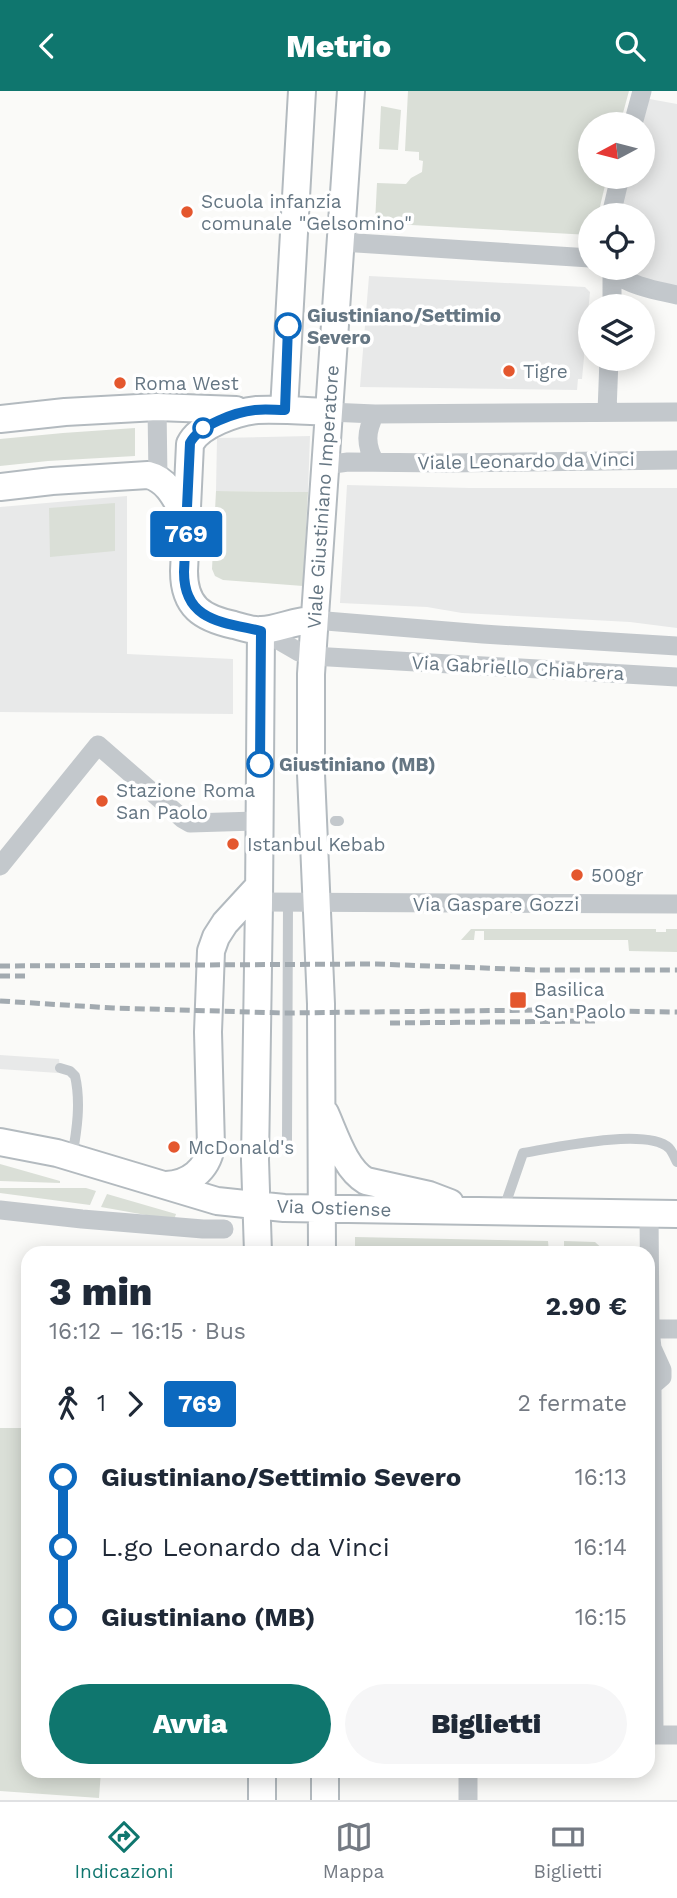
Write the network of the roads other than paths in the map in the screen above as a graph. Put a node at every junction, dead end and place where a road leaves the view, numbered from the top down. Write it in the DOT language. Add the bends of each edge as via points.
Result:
graph roads {
  1 [pos="302,91"];
  2 [pos="351,91"];
  3 [pos="642,91"];
  4 [pos="636,112"];
  5 [pos="341,242"];
  6 [pos="578,257"];
  7 [pos="625,280"];
  8 [pos="677,295"];
  9 [pos="609,371"];
  10 [pos="157,407"];
  11 [pos="254,410"];
  12 [pos="285,410"];
  13 [pos="329,412"];
  14 [pos="607,412"];
  15 [pos="677,412"];
  16 [pos="375,414"];
  17 [pos="0,419"];
  18 [pos="677,460"];
  19 [pos="374,462"];
  20 [pos="326,465"];
  21 [pos="158,478"];
  22 [pos="0,487"];
  23 [pos="187,519"];
  24 [pos="314,620"];
  25 [pos="361,624"];
  26 [pos="261,631"];
  27 [pos="677,646"];
  28 [pos="312,656"];
  29 [pos="358,659"];
  30 [pos="677,677"];
  31 [pos="260,821"];
  32 [pos="0,866"];
  33 [pos="259,894"];
  34 [pos="288,903"];
  35 [pos="316,903"];
  36 [pos="677,904"];
  37 [pos="60,1068"];
  38 [pos="322,1108"];
  39 [pos="0,1142"];
  40 [pos="72,1157"];
  41 [pos="255,1160"];
  42 [pos="677,1162"];
  43 [pos="166,1185"];
  44 [pos="257,1206"];
  45 [pos="321,1208"];
  46 [pos="0,1210"];
  47 [pos="467,1212"];
  48 [pos="503,1212"];
  49 [pos="649,1214"];
  50 [pos="677,1214"];
  51 [pos="224,1229"];
  52 [pos="258,1246"];
  53 [pos="322,1246"];
  54 [pos="649,1246"];
  55 [pos="677,1329"];
  56 [pos="655,1330"];
  57 [pos="655,1356"];
  58 [pos="655,1381"];
  59 [pos="655,1735"];
  60 [pos="677,1735"];
  61 [pos="262,1778"];
  62 [pos="325,1778"];
  63 [pos="468,1778"];
  64 [pos="262,1800"];
  65 [pos="325,1800"];
  66 [pos="468,1800"];
  1 -- 12 [label="street"];
  2 -- 5 [label="street, Viale Giustiniano Imperatore"];
  3 -- 4 [label="street"];
  5 -- 6 [label="street"];
  5 -- 13 [label="street, Viale Giustiniano Imperatore"];
  7 -- 8 [label="street"];
  9 -- 14 [label="street"];
  10 -- 11 [label="street"];
  10 -- 17 [label="street"];
  10 -- 21 [label="street"];
  11 -- 12 [label="street"];
  11 -- 23 [label="street" via="215,422 192,439"];
  12 -- 13 [label="street"];
  13 -- 16 [label="street"];
  13 -- 20 [label="street, Viale Giustiniano Imperatore"];
  14 -- 15 [label="street"];
  14 -- 16 [label="street"];
  16 -- 19 [label="street" via="367,438"];
  18 -- 19 [label="street, Viale Leonardo da Vinci"];
  19 -- 20 [label="street, Viale Leonardo da Vinci"];
  20 -- 24 [label="street, Viale Giustiniano Imperatore"];
  21 -- 22 [label="street" via="142,475"];
  21 -- 23 [label="street"];
  23 -- 26 [label="street" via="184,582 188,599 210,619"];
  24 -- 25 [label="street, Via Gabriello Chiabrera"];
  24 -- 26 [label="street"];
  24 -- 28 [label="street, Viale Giustiniano Imperatore"];
  25 -- 27 [label="street, Via Gabriello Chiabrera"];
  25 -- 29 [label="street" via="352,639"];
  26 -- 28 [label="street, Via Gabriello Chiabrera"];
  26 -- 31 [label="street"];
  28 -- 29 [label="street, Via Gabriello Chiabrera"];
  28 -- 35 [label="street, Viale Giustiniano Imperatore"];
  29 -- 30 [label="street, Via Gabriello Chiabrera"];
  31 -- 32 [label="street" via="190,823 98,745"];
  31 -- 33 [label="street"];
  33 -- 34 [label="street"];
  33 -- 41 [label="street"];
  33 -- 43 [label="street" via="225,923 211,951 209,1157 191,1178"];
  34 -- 35 [label="street"];
  34 -- 41 [label="lane" via="287,1141"];
  35 -- 36 [label="street, Via Gaspare Gozzi"];
  35 -- 38 [label="street, Viale Giustiniano Imperatore"];
  37 -- 40 [label="lane" via="75,1076 78,1087"];
  38 -- 45 [label="street, Viale Giustiniano Imperatore"];
  38 -- 47 [label="street" via="357,1176 429,1195"];
  39 -- 40 [label="street, Via Ostiense"];
  40 -- 43 [label="street, Via Ostiense"];
  41 -- 44 [label="street"];
  42 -- 48 [label="lane" via="669,1148 653,1139 638,1138 523,1153"];
  43 -- 44 [label="street, Via Ostiense" via="217,1201"];
  44 -- 45 [label="street, Via Ostiense"];
  44 -- 52 [label="street"];
  45 -- 47 [label="street, Via Ostiense"];
  45 -- 53 [label="street, Viale Giustiniano Imperatore"];
  46 -- 51 [label="street"];
  47 -- 48 [label="street, Via Ostiense"];
  48 -- 49 [label="street, Via Ostiense"];
  49 -- 50 [label="street, Via Ostiense"];
  49 -- 54 [label="street"];
  55 -- 56 [label="street"];
  57 -- 58 [label="street" via="662,1373"];
  59 -- 60 [label="street"];
  61 -- 64 [label="street"];
  62 -- 65 [label="street"];
  63 -- 66 [label="street"];
}
